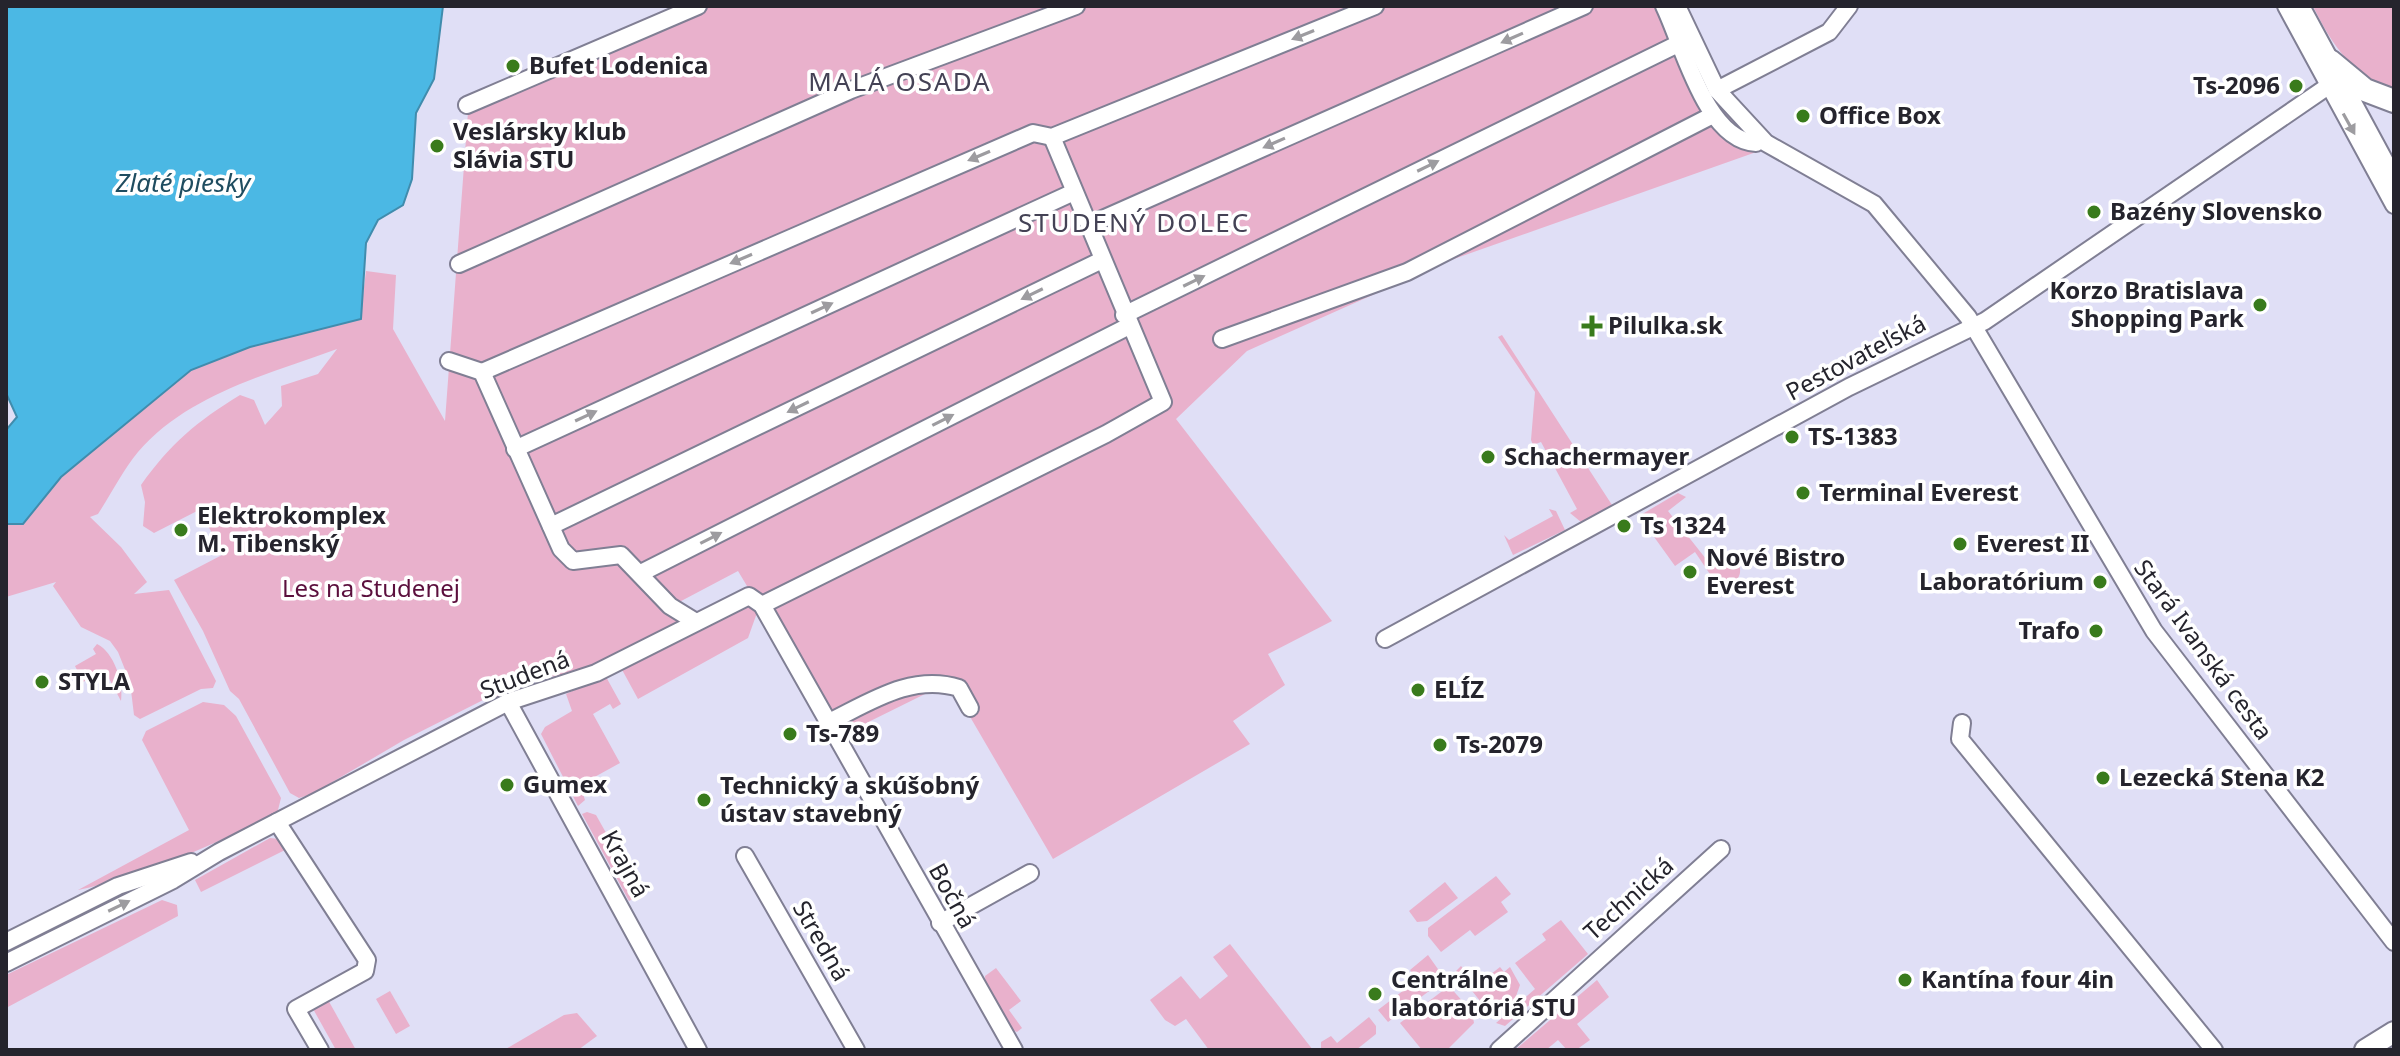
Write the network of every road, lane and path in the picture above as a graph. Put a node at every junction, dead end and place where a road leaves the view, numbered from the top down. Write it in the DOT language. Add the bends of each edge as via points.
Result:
graph roads {
  1 [pos="698,6"];
  2 [pos="1076,6"];
  3 [pos="1375,6"];
  4 [pos="1584,6"];
  5 [pos="1664,6"];
  6 [pos="1677,6"];
  7 [pos="1849,6"];
  8 [pos="2286,6"];
  9 [pos="2301,6"];
  10 [pos="1682,42"];
  11 [pos="2333,75"];
  12 [pos="1717,90"];
  13 [pos="2394,101"];
  14 [pos="467,105"];
  15 [pos="1711,116"];
  16 [pos="1052,137"];
  17 [pos="1756,143"];
  18 [pos="2394,178"];
  19 [pos="1074,192"];
  20 [pos="2394,205"];
  21 [pos="1089,225"];
  22 [pos="1102,260"];
  23 [pos="459,264"];
  24 [pos="1127,321"];
  25 [pos="1975,326"];
  26 [pos="1222,339"];
  27 [pos="449,361"];
  28 [pos="482,372"];
  29 [pos="515,449"];
  30 [pos="551,526"];
  31 [pos="641,573"];
  32 [pos="756,600"];
  33 [pos="696,622"];
  34 [pos="1385,639"];
  35 [pos="508,702"];
  36 [pos="970,708"];
  37 [pos="829,722"];
  38 [pos="1962,723"];
  39 [pos="277,822"];
  40 [pos="1721,849"];
  41 [pos="219,852"];
  42 [pos="745,856"];
  43 [pos="1030,873"];
  44 [pos="940,923"];
  45 [pos="6,942"];
  46 [pos="2394,942"];
  47 [pos="6,963"];
  48 [pos="2394,1032"];
  49 [pos="320,1050"];
  50 [pos="698,1050"];
  51 [pos="856,1050"];
  52 [pos="1014,1050"];
  53 [pos="1499,1050"];
  54 [pos="2214,1050"];
  55 [pos="2365,1050"];
  1 -- 14 [label="street"];
  2 -- 23 [label="street" via="851,90"];
  3 -- 16 [label="street, one-way"];
  4 -- 21 [label="street, one-way"];
  5 -- 10 [label="street"];
  6 -- 12 [label="street, Stará Ivanská cesta"];
  7 -- 12 [label="street" via="1829,32"];
  8 -- 11 [label="street"];
  9 -- 11 [label="street"];
  10 -- 15 [label="street"];
  24 -- 10 [label="street, one-way"];
  11 -- 13 [label="highway"];
  11 -- 18 [label="street"];
  11 -- 20 [label="street, one-way"];
  11 -- 25 [label="street, Pestovateľská"];
  12 -- 25 [label="street, Stará Ivanská cesta" via="1769,146 1874,204"];
  15 -- 17 [label="street" via="1743,143"];
  15 -- 26 [label="street" via="1407,272"];
  16 -- 19 [label="street"];
  16 -- 28 [label="street, one-way" via="1033,133"];
  19 -- 21 [label="street"];
  29 -- 19 [label="street, one-way"];
  21 -- 22 [label="street"];
  22 -- 24 [label="street"];
  22 -- 30 [label="street, one-way"];
  31 -- 24 [label="street, one-way"];
  24 -- 32 [label="street, Studená" via="1163,402"];
  25 -- 34 [label="street, Pestovateľská" via="1849,387"];
  25 -- 46 [label="street, Stará Ivanská cesta" via="2154,631"];
  27 -- 28 [label="street"];
  28 -- 29 [label="street"];
  29 -- 30 [label="street"];
  30 -- 31 [label="street" via="573,561 621,555"];
  31 -- 33 [label="street" via="670,606"];
  32 -- 33 [label="street, Studená"];
  32 -- 37 [label="street, Bočná"];
  33 -- 35 [label="street, Studená" via="596,673"];
  35 -- 39 [label="street, Studená"];
  35 -- 50 [label="street, Krajná"];
  36 -- 37 [label="street" via="959,688 920,682"];
  37 -- 44 [label="street, Bočná"];
  38 -- 54 [label="street" via="1960,739"];
  39 -- 41 [label="street, Studená"];
  39 -- 49 [label="street" via="367,960 365,971 296,1009"];
  40 -- 53 [label="street, Technická"];
  41 -- 45 [label="street, Studená" via="118,886"];
  47 -- 41 [label="street, Studená, one-way"];
  42 -- 51 [label="street, Stredná"];
  43 -- 44 [label="street"];
  44 -- 52 [label="street, Bočná"];
  48 -- 55 [label="main road"];
}
